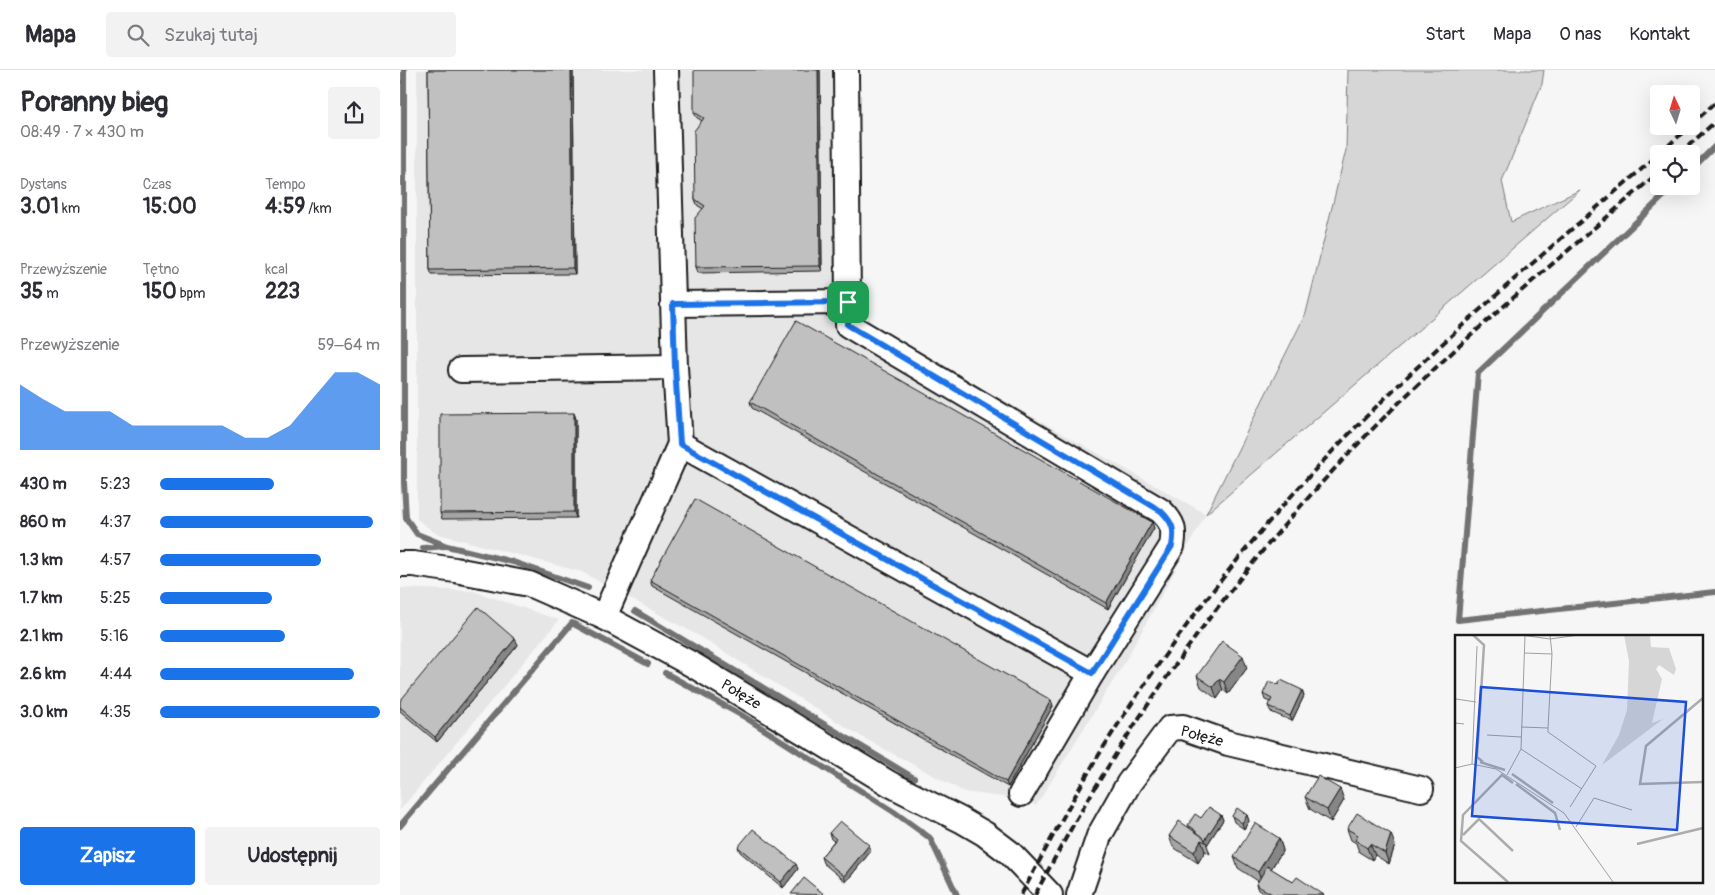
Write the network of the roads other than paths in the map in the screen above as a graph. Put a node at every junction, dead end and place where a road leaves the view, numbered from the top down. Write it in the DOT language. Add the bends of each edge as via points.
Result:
graph roads {
  1 [pos="666,70"];
  2 [pos="846,70"];
  3 [pos="848,302"];
  4 [pos="673,304"];
  5 [pos="675,367"];
  6 [pos="461,370"];
  7 [pos="680,444"];
  8 [pos="400,564"];
  9 [pos="604,617"];
  10 [pos="1092,673"];
  11 [pos="1421,789"];
  12 [pos="1021,794"];
  13 [pos="1050,895"];
  14 [pos="1079,895"];
  1 -- 4 [label="street"];
  2 -- 3 [label="street"];
  3 -- 4 [label="street"];
  3 -- 10 [label="street" via="848,325 1161,511 1170,520 1174,533 1172,546"];
  4 -- 5 [label="street"];
  5 -- 6 [label="street"];
  5 -- 7 [label="street"];
  7 -- 9 [label="street"];
  7 -- 10 [label="street"];
  8 -- 9 [label="street, Połęże" via="529,584"];
  9 -- 13 [label="street, Połęże" via="693,665 890,784 985,834 1010,853"];
  10 -- 12 [label="street"];
  11 -- 14 [label="street, Połęże" via="1228,743 1184,727 1170,728 1129,783 1099,836"];
}
